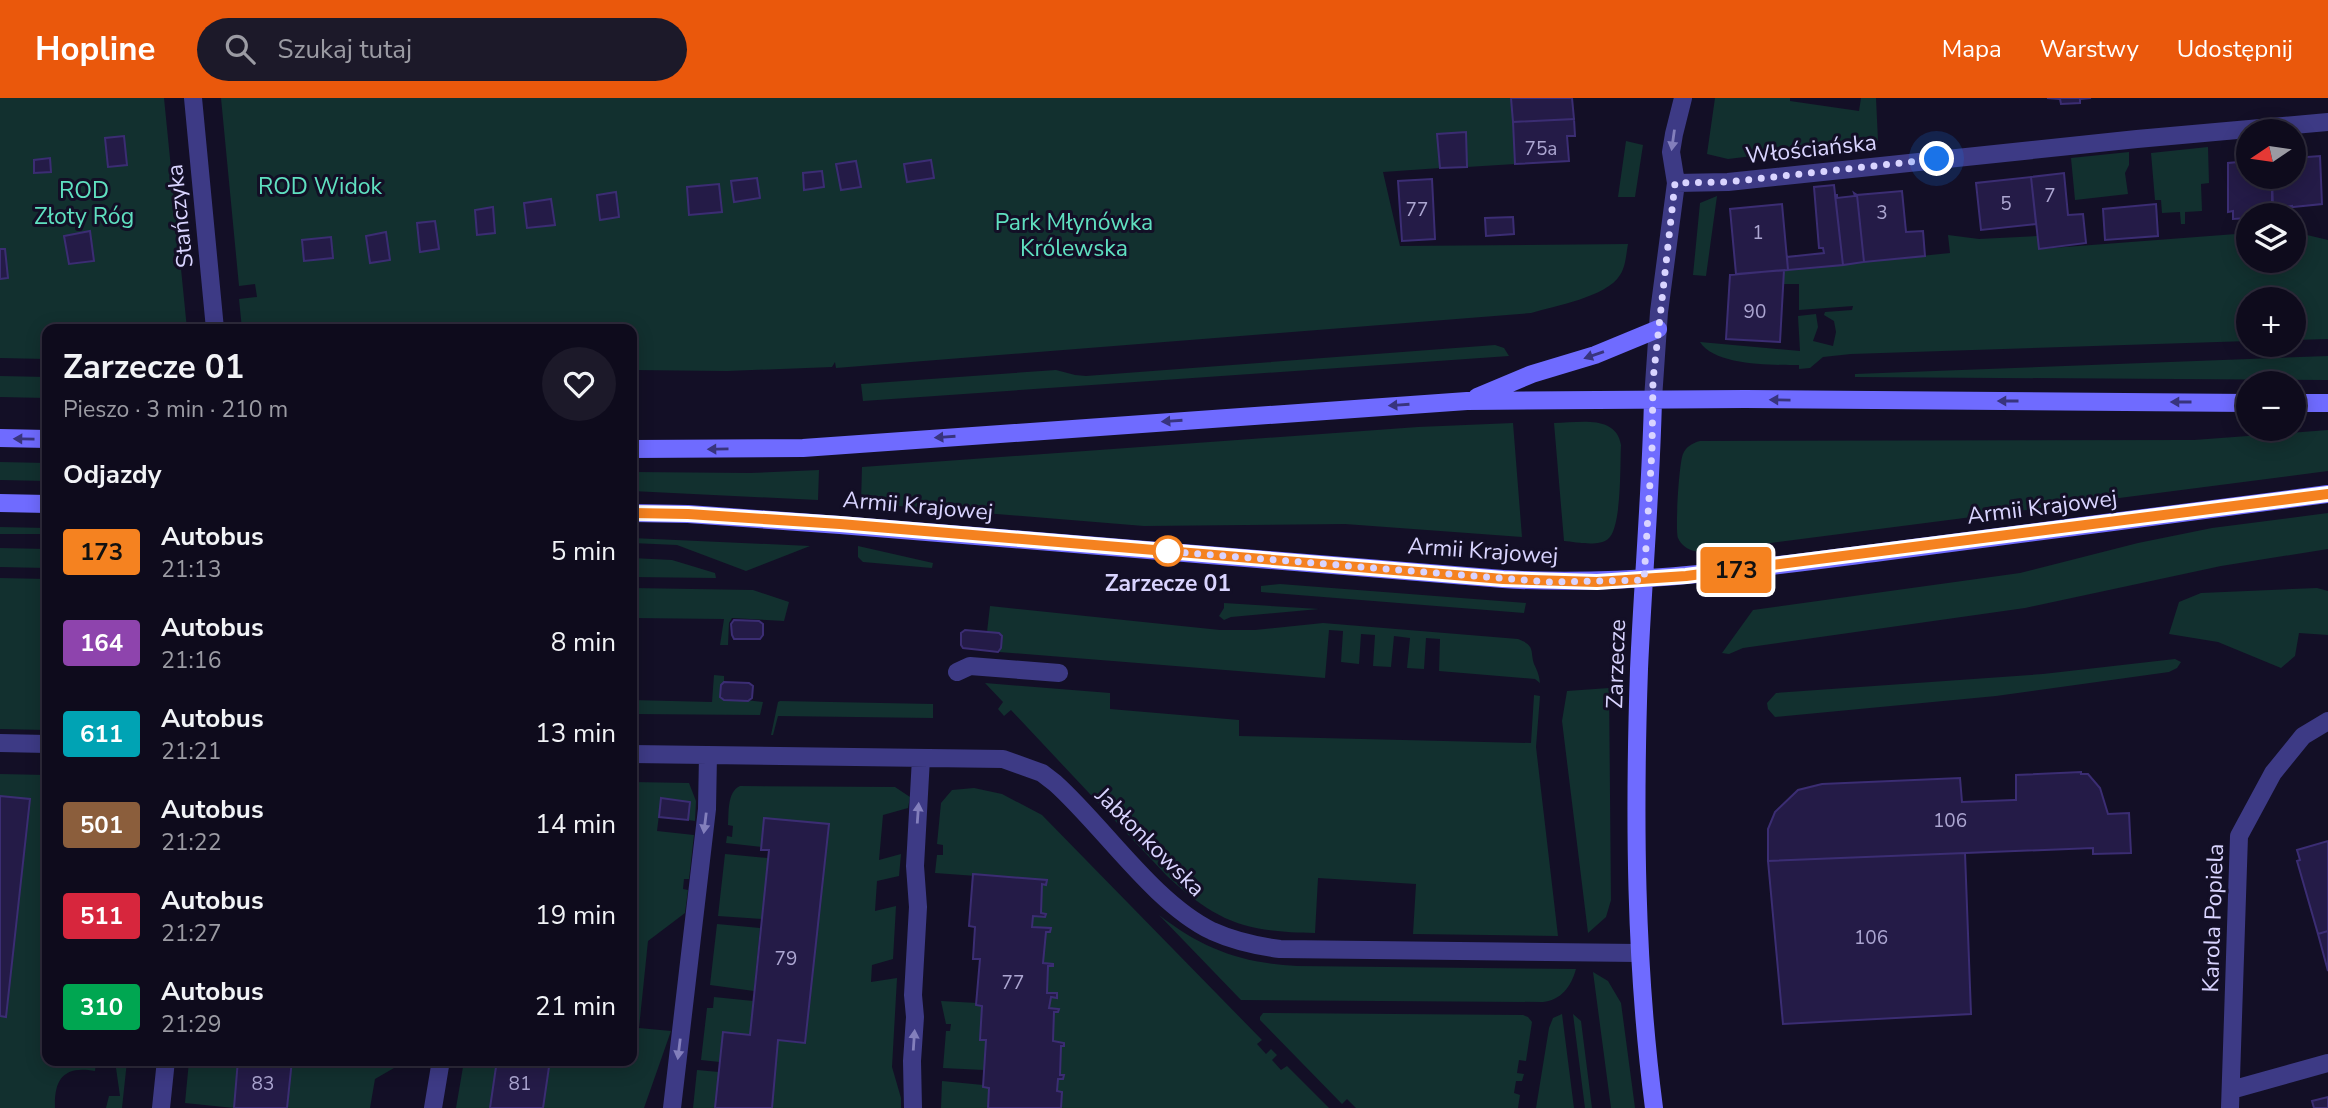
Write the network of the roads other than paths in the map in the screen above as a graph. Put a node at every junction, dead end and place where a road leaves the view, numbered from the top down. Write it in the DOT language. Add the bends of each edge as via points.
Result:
graph roads {
  1 [pos="193,98"];
  2 [pos="1683,98"];
  3 [pos="2328,122"];
  4 [pos="1675,183"];
  5 [pos="215,324"];
  6 [pos="1658,329"];
  7 [pos="1653,400"];
  8 [pos="1467,401"];
  9 [pos="2236,402"];
  10 [pos="2306,403"];
  11 [pos="2328,403"];
  12 [pos="0,438"];
  13 [pos="42,439"];
  14 [pos="637,449"];
  15 [pos="2328,494"];
  16 [pos="0,503"];
  17 [pos="42,504"];
  18 [pos="637,513"];
  19 [pos="1644,580"];
  20 [pos="957,672"];
  21 [pos="1059,673"];
  22 [pos="2328,721"];
  23 [pos="0,743"];
  24 [pos="42,744"];
  25 [pos="637,754"];
  26 [pos="708,755"];
  27 [pos="921,758"];
  28 [pos="1639,954"];
  29 [pos="2328,1063"];
  30 [pos="165,1066"];
  31 [pos="440,1066"];
  32 [pos="2230,1099"];
  33 [pos="161,1108"];
  34 [pos="433,1108"];
  35 [pos="672,1108"];
  36 [pos="913,1108"];
  37 [pos="1654,1108"];
  1 -- 5 [label="street, Stańczyka"];
  2 -- 4 [label="street, Zarzecze, one-way" via="1671,152"];
  3 -- 4 [label="street, Włościańska" via="1728,182"];
  4 -- 6 [label="street, Zarzecze"];
  6 -- 7 [label="street, Zarzecze"];
  6 -- 8 [label="main road, one-way"];
  7 -- 8 [label="main road"];
  9 -- 7 [label="main road, one-way"];
  7 -- 19 [label="main road, Zarzecze"];
  8 -- 14 [label="main road, one-way" via="803,448"];
  10 -- 11 [label="main road"];
  13 -- 12 [label="main road, one-way"];
  15 -- 19 [label="main road, Armii Krajowej"];
  16 -- 17 [label="main road"];
  18 -- 19 [label="main road, Armii Krajowej" via="840,524 1548,582"];
  19 -- 28 [label="main road, Zarzecze"];
  20 -- 21 [label="street" via="970,666"];
  22 -- 32 [label="street, Karola Popiela" via="2303,736 2273,772 2239,836"];
  23 -- 24 [label="street"];
  25 -- 26 [label="street, Jabłonkowska"];
  26 -- 27 [label="street, Jabłonkowska"];
  26 -- 35 [label="street, one-way" via="707,809"];
  27 -- 28 [label="street, Jabłonkowska" via="1003,760 1042,773 1177,908 1232,939 1280,949"];
  36 -- 27 [label="street, one-way" via="915,866"];
  28 -- 37 [label="main road, Zarzecze"];
  29 -- 32 [label="street"];
  30 -- 33 [label="street"];
  31 -- 34 [label="street"];
}
